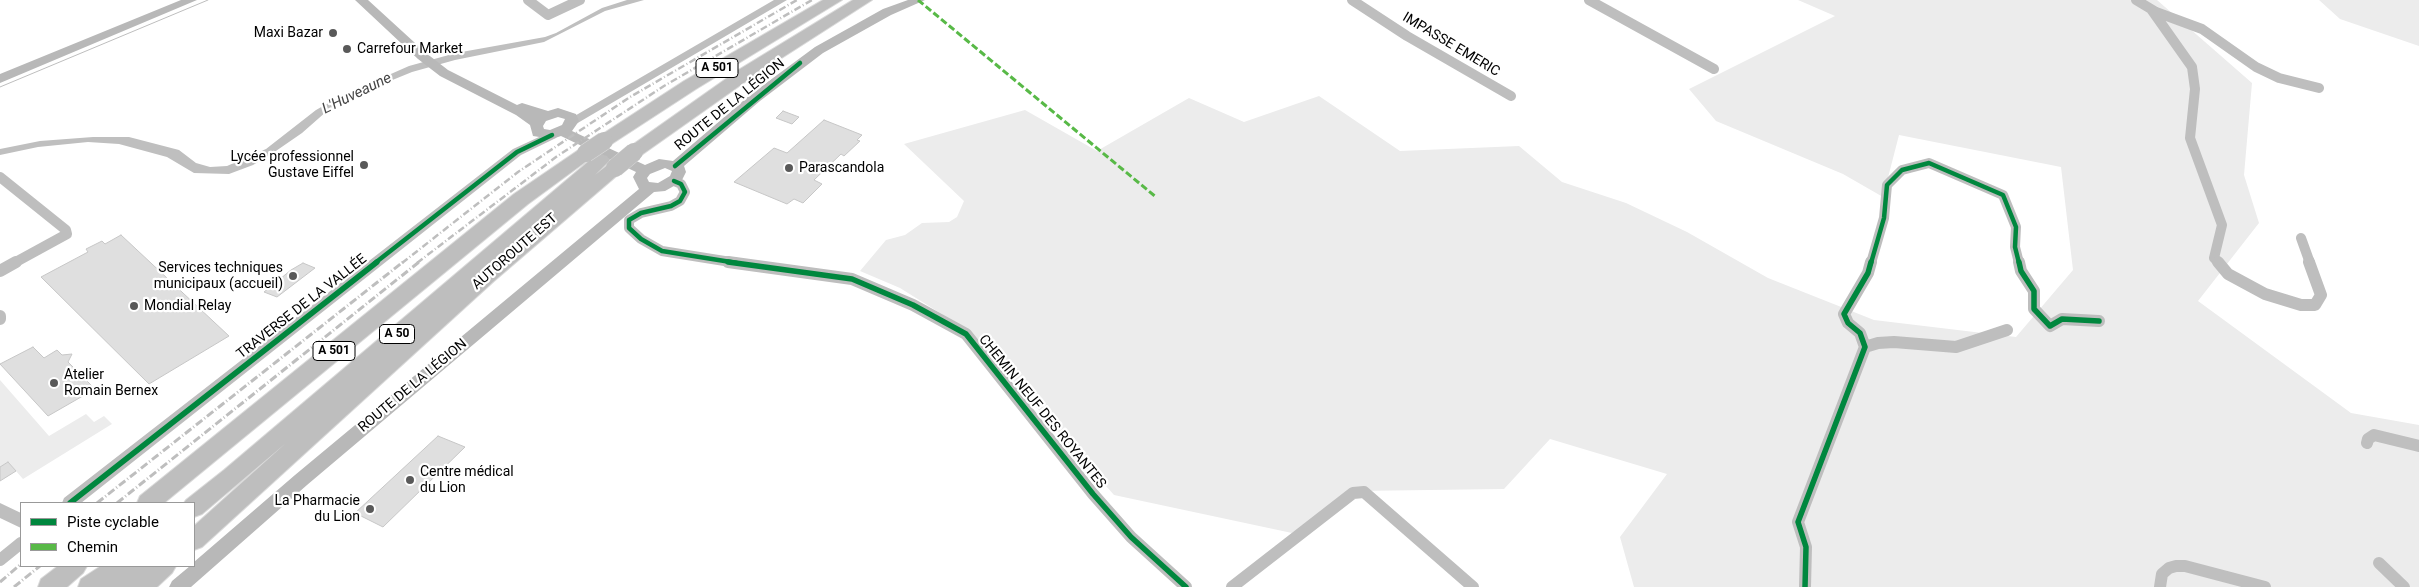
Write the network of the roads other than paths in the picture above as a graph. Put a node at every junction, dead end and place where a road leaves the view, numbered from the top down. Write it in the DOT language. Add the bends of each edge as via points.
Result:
graph roads {
  1 [pos="191,0"];
  2 [pos="361,0"];
  3 [pos="375,0"];
  4 [pos="528,0"];
  5 [pos="580,0"];
  6 [pos="782,0"];
  7 [pos="834,0"];
  8 [pos="844,0"];
  9 [pos="864,0"];
  10 [pos="919,0"];
  11 [pos="1352,0"];
  12 [pos="1589,0"];
  13 [pos="2136,0"];
  14 [pos="2151,9"];
  15 [pos="427,54"];
  16 [pos="1714,69"];
  17 [pos="0,79"];
  18 [pos="2319,88"];
  19 [pos="1511,96"];
  20 [pos="570,117"];
  21 [pos="539,122"];
  22 [pos="557,133"];
  23 [pos="517,152"];
  24 [pos="610,154"];
  25 [pos="675,166"];
  26 [pos="645,171"];
  27 [pos="0,177"];
  28 [pos="674,181"];
  29 [pos="650,188"];
  30 [pos="2301,238"];
  31 [pos="0,271"];
  32 [pos="487,276"];
  33 [pos="2099,321"];
  34 [pos="2007,330"];
  35 [pos="1865,347"];
  36 [pos="71,502"];
  37 [pos="149,502"];
  38 [pos="195,506"];
  39 [pos="0,510"];
  40 [pos="20,520"];
  41 [pos="195,527"];
  42 [pos="195,539"];
  43 [pos="20,544"];
  44 [pos="0,560"];
  45 [pos="74,567"];
  46 [pos="118,567"];
  47 [pos="144,567"];
  48 [pos="163,567"];
  49 [pos="50,587"];
  50 [pos="90,587"];
  51 [pos="118,587"];
  52 [pos="140,587"];
  53 [pos="178,587"];
  54 [pos="1186,587"];
  55 [pos="1232,587"];
  56 [pos="1473,587"];
  57 [pos="1805,587"];
  1 -- 17 [label="main road"];
  2 -- 15 [label="main road"];
  3 -- 15 [label="main road"];
  4 -- 5 [label="street" via="548,15"];
  6 -- 20 [label="street" via="600,104"];
  7 -- 24 [label="highway, AUTOROUTE EST / A 501" via="690,85"];
  8 -- 24 [label="highway, A 50" via="723,73"];
  9 -- 24 [label="highway, AUTOROUTE EST / A 50"];
  10 -- 25 [label="main road, ROUTE DE LA LÉGION" via="865,24 807,59 754,98"];
  11 -- 19 [label="street, IMPASSE EMERIC"];
  12 -- 16 [label="street"];
  13 -- 14 [label="street"];
  14 -- 18 [label="street" via="2202,29 2256,67 2279,78"];
  14 -- 30 [label="street" via="2192,67 2196,89 2190,138 2222,225 2214,258 2228,274 2265,294 2301,305 2315,305 2321,295"];
  15 -- 21 [label="main road" via="448,71"];
  20 -- 21 [label="main road" via="558,112"];
  20 -- 22 [label="main road"];
  21 -- 22 [label="main road" via="544,135"];
  21 -- 23 [label="street, TRAVERSE DE LA VALLÉE"];
  22 -- 23 [label="street, TRAVERSE DE LA VALLÉE"];
  22 -- 26 [label="main road"];
  23 -- 36 [label="street, TRAVERSE DE LA VALLÉE"];
  24 -- 32 [label="highway, AUTOROUTE EST / A 50" via="558,213"];
  24 -- 37 [label="highway, AUTOROUTE EST / A 501" via="521,199"];
  24 -- 38 [label="highway, A 50"];
  25 -- 26 [label="main road" via="659,164"];
  25 -- 28 [label="main road" via="679,172"];
  26 -- 29 [label="main road" via="640,177 641,182"];
  27 -- 31 [label="street" via="66,230 66,234"];
  28 -- 29 [label="main road" via="666,186"];
  28 -- 54 [label="street, CHEMIN NEUF DES ROYANTES" via="681,184 685,192 680,200 629,220 629,228 641,238 662,251 676,255 852,279 966,334 1093,494 1131,537"];
  29 -- 53 [label="main road, ROUTE DE LA LÉGION"];
  32 -- 41 [label="highway, A 50"];
  32 -- 42 [label="highway, AUTOROUTE EST"];
  33 -- 35 [label="street" via="2062,319 2050,326 2034,309 2034,291 2021,271 2015,246 2016,227 2003,195 1929,163 1902,170 1887,185 1884,218 1868,273 1844,314 1848,323 1860,332"];
  34 -- 35 [label="street" via="1956,347 1894,342"];
  35 -- 57 [label="street" via="1798,522 1806,547 1808,572"];
  39 -- 40 [label="street"];
  43 -- 44 [label="street"];
  45 -- 49 [label="highway"];
  46 -- 50 [label="highway"];
  47 -- 51 [label="highway"];
  48 -- 52 [label="highway"];
  55 -- 56 [label="street" via="1353,493 1364,492"];
}
